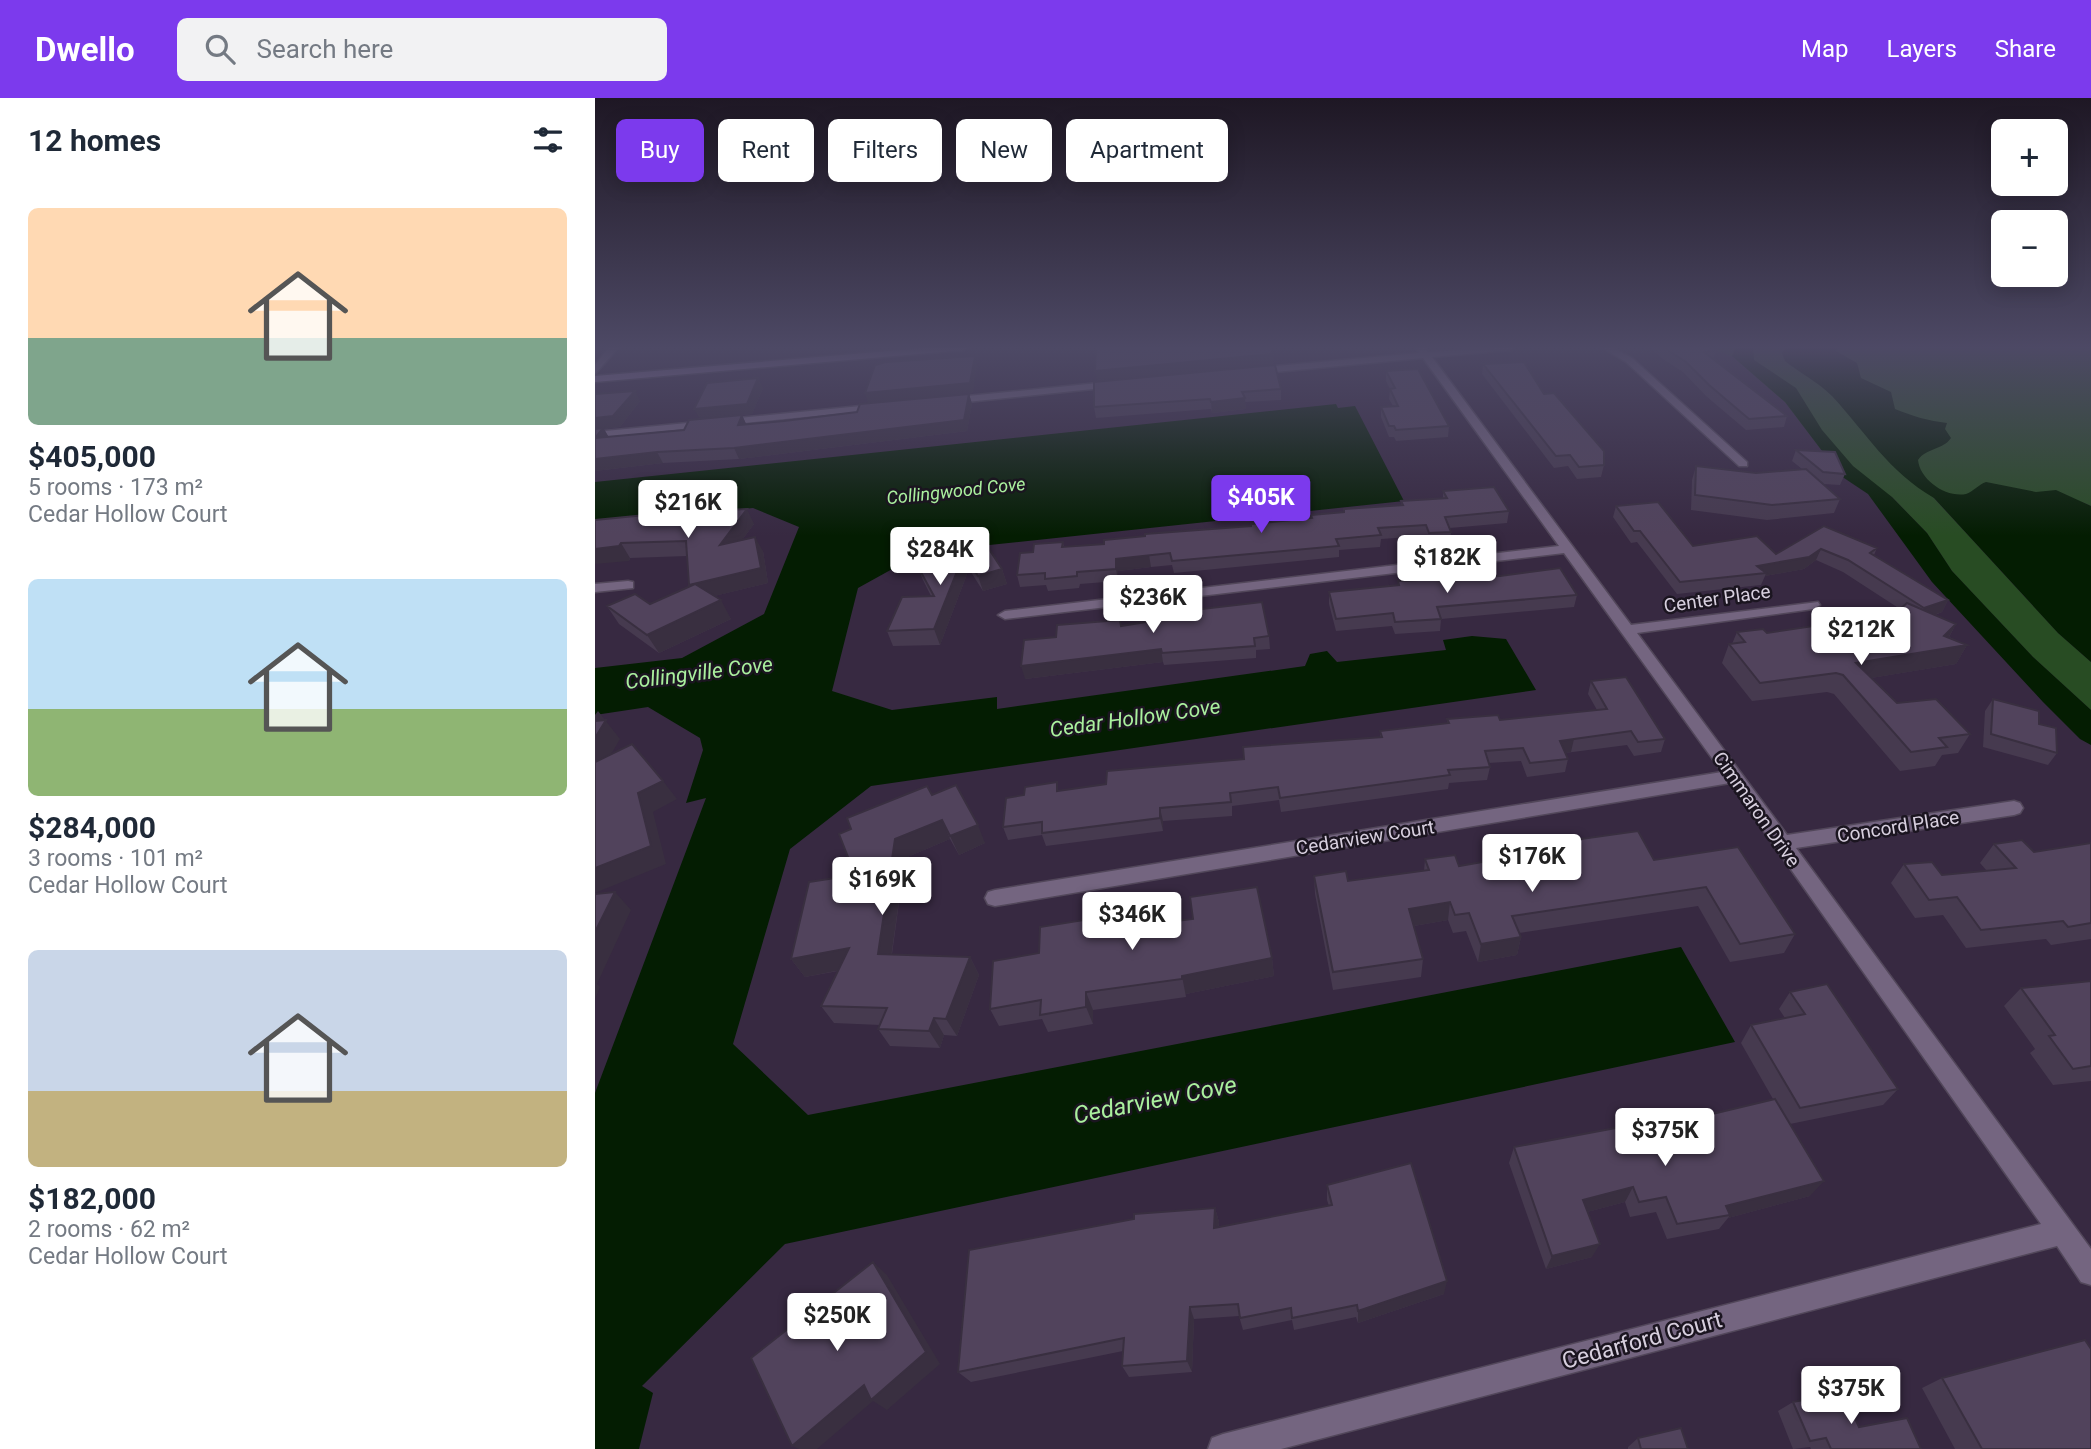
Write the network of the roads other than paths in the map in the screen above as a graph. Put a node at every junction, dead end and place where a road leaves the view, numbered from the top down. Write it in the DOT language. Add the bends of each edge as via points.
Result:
graph roads {
  1 [pos="848,410"];
  2 [pos="1466,410"];
  3 [pos="1684,410"];
  4 [pos="595,435"];
  5 [pos="1743,464"];
  6 [pos="1567,549"];
  7 [pos="628,585"];
  8 [pos="595,588"];
  9 [pos="1813,605"];
  10 [pos="1005,615"];
  11 [pos="1626,630"];
  12 [pos="1734,776"];
  13 [pos="2014,808"];
  14 [pos="1781,844"];
  15 [pos="995,898"];
  16 [pos="2061,1231"];
  17 [pos="2091,1272"];
  18 [pos="1223,1449"];
  1 -- 4 [label="street"];
  2 -- 6 [label="street, Cimmaron Drive"];
  3 -- 5 [label="street"];
  6 -- 10 [label="street"];
  6 -- 11 [label="street, Cimmaron Drive"];
  7 -- 8 [label="street"];
  9 -- 11 [label="street, Center Place"];
  11 -- 12 [label="street, Cimmaron Drive"];
  12 -- 14 [label="street, Cimmaron Drive"];
  12 -- 15 [label="street, Cedarview Court"];
  13 -- 14 [label="street, Concord Place"];
  14 -- 16 [label="street, Cimmaron Drive"];
  16 -- 17 [label="street, Cimmaron Drive"];
  16 -- 18 [label="street, Cedarford Court"];
}
